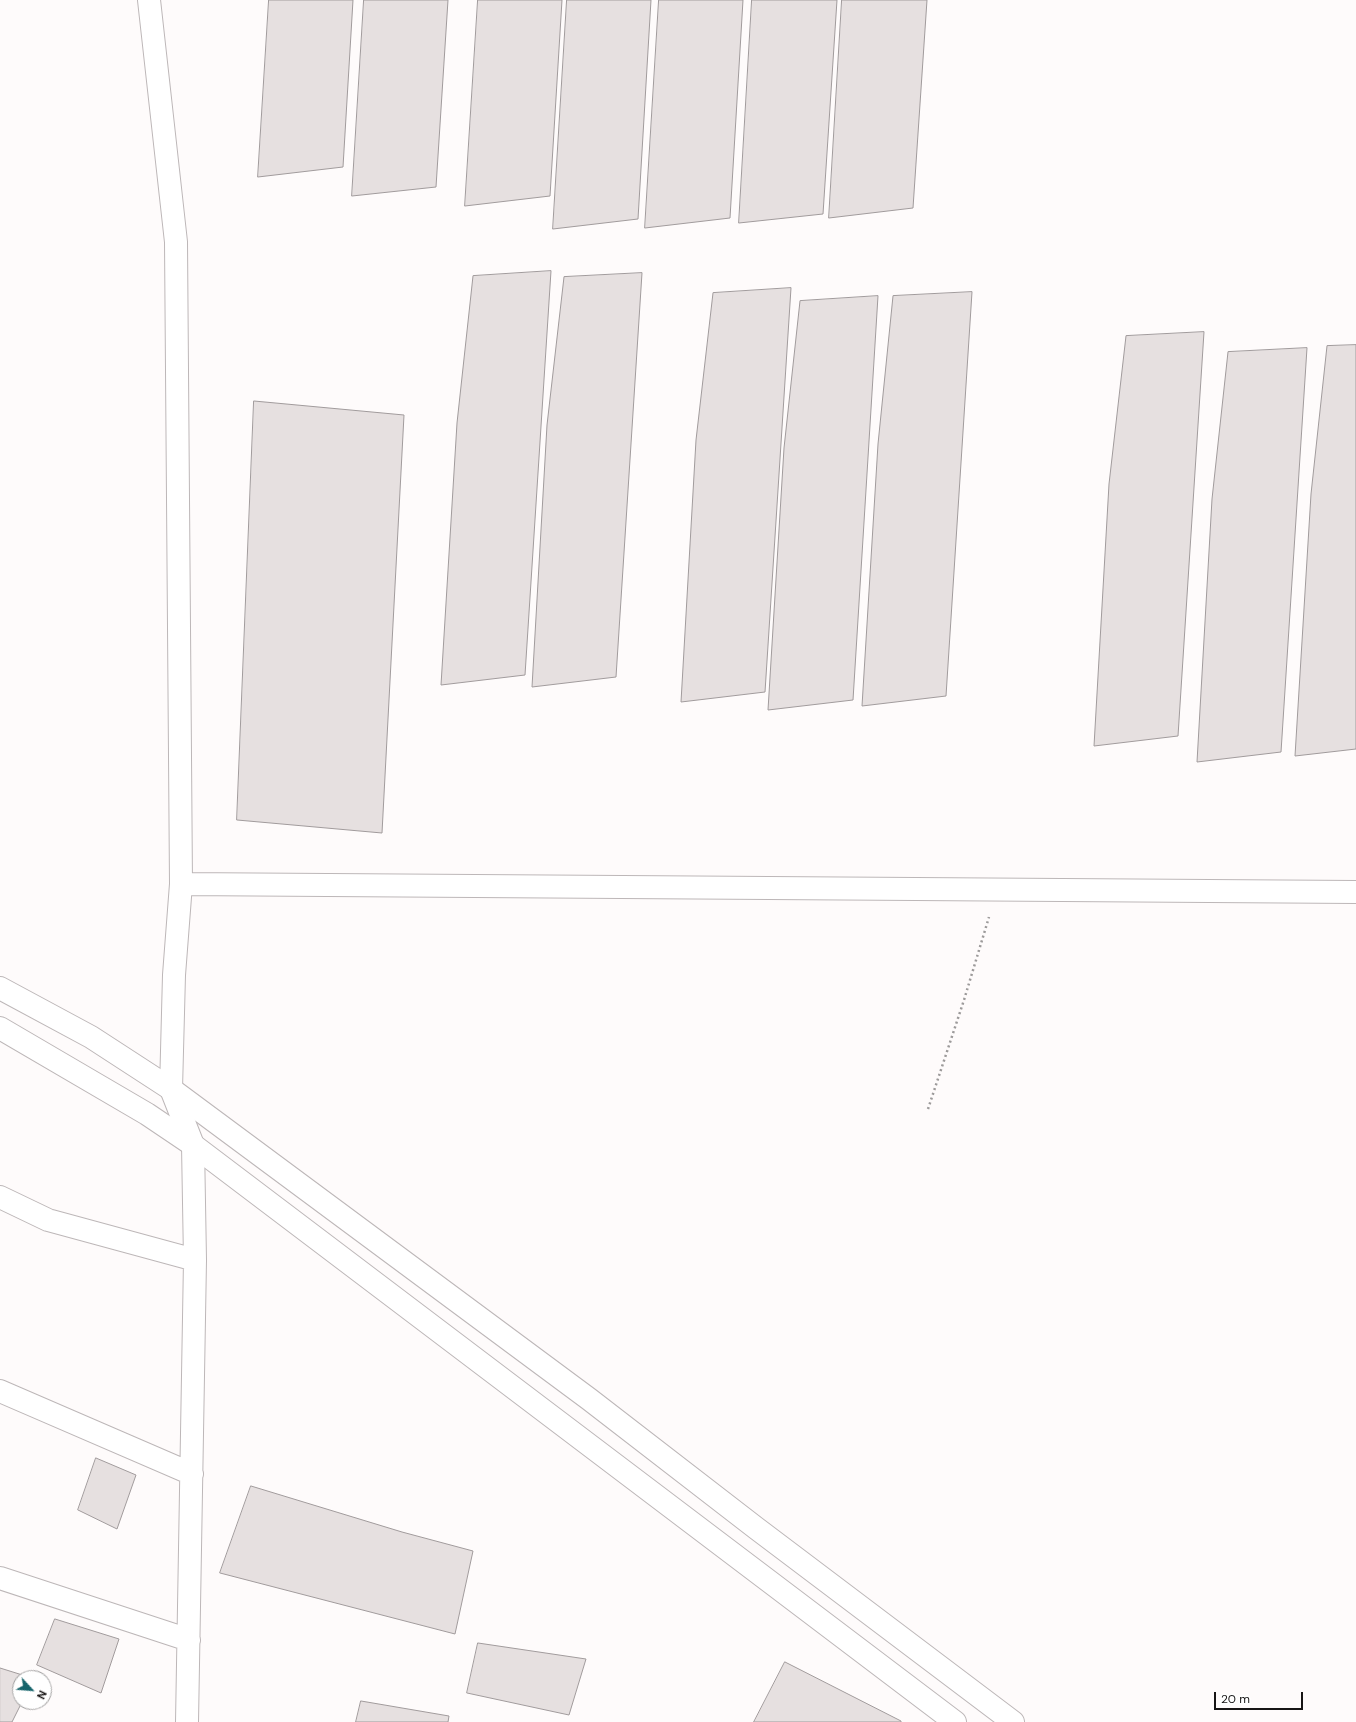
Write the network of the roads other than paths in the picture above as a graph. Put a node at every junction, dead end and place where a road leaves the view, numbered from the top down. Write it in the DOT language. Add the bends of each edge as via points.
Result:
graph roads {
  1 [pos="149,0"];
  2 [pos="181,884"];
  3 [pos="1356,892"];
  4 [pos="0,988"];
  5 [pos="0,1028"];
  6 [pos="171,1089"];
  7 [pos="193,1145"];
  8 [pos="0,1197"];
  9 [pos="195,1260"];
  10 [pos="0,1390"];
  11 [pos="192,1474"];
  12 [pos="0,1578"];
  13 [pos="189,1640"];
  14 [pos="915,1648"];
  15 [pos="895,1676"];
  16 [pos="187,1722"];
  17 [pos="955,1722"];
  18 [pos="1013,1722"];
  1 -- 2 [label="street" via="176,242"];
  2 -- 3 [label="street"];
  2 -- 6 [label="street" via="174,975"];
  4 -- 6 [label="street" via="91,1037"];
  5 -- 7 [label="street" via="147,1114"];
  6 -- 7 [label="street"];
  6 -- 14 [label="street" via="583,1395"];
  7 -- 9 [label="street"];
  7 -- 15 [label="street"];
  8 -- 9 [label="street" via="48,1220"];
  9 -- 11 [label="street"];
  10 -- 11 [label="street"];
  11 -- 13 [label="street"];
  12 -- 13 [label="street"];
  13 -- 16 [label="street"];
  14 -- 15 [label="street"];
  14 -- 18 [label="street"];
  15 -- 17 [label="street"];
}
